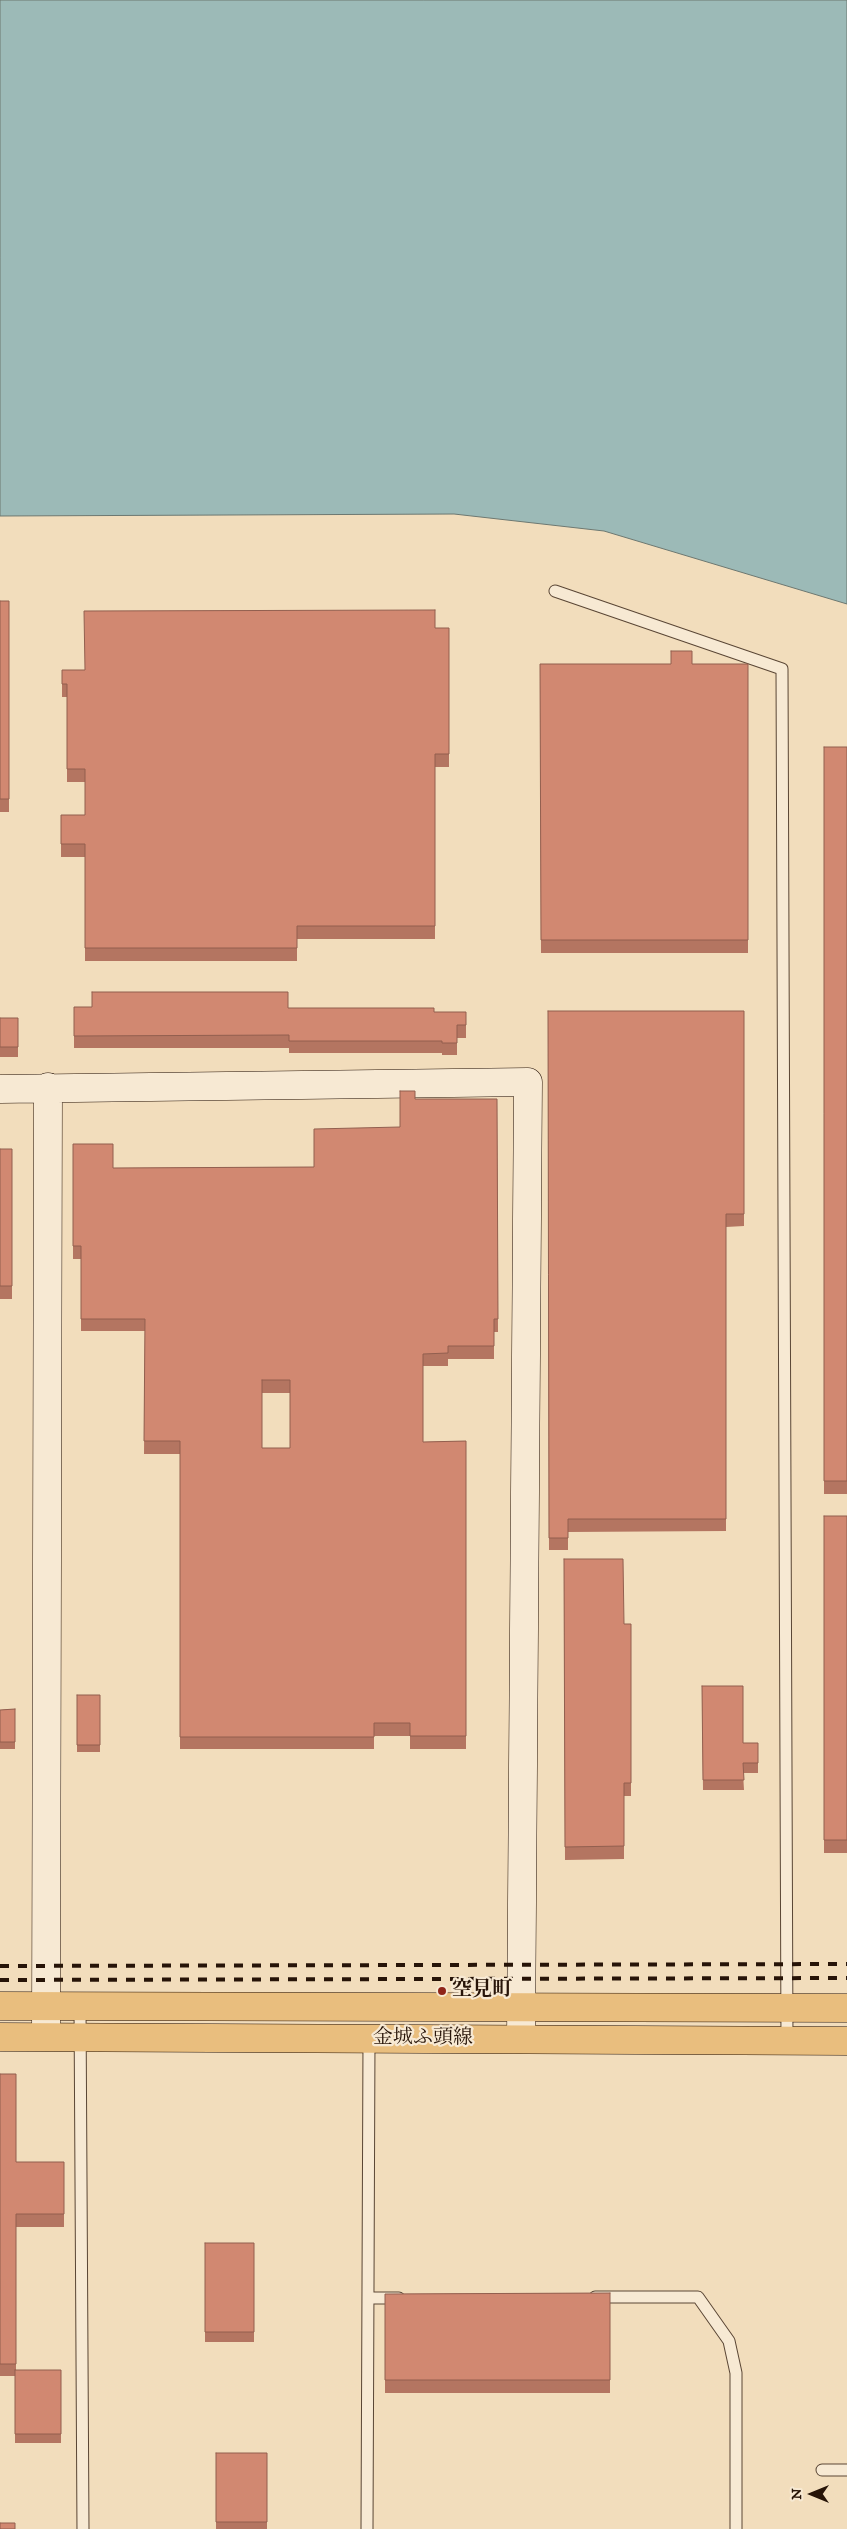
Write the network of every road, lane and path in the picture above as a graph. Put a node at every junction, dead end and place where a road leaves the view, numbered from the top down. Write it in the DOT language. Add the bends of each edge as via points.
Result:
graph roads {
  1 [pos="554,591"];
  2 [pos="48,1087"];
  3 [pos="0,1088"];
  4 [pos="46,2005"];
  5 [pos="523,2005"];
  6 [pos="0,2006"];
  7 [pos="80,2006"];
  8 [pos="788,2007"];
  9 [pos="847,2008"];
  10 [pos="46,2036"];
  11 [pos="80,2036"];
  12 [pos="0,2037"];
  13 [pos="521,2038"];
  14 [pos="369,2040"];
  15 [pos="787,2041"];
  16 [pos="847,2041"];
  17 [pos="578,2297"];
  18 [pos="368,2298"];
  19 [pos="408,2298"];
  20 [pos="822,2470"];
  21 [pos="847,2470"];
  22 [pos="83,2529"];
  23 [pos="368,2529"];
  24 [pos="736,2529"];
  1 -- 8 [label="lane" via="782,669"];
  2 -- 3 [label="street"];
  2 -- 4 [label="street"];
  2 -- 5 [label="street" via="528,1082"];
  4 -- 6 [label="main road, 金城ふ頭線"];
  4 -- 7 [label="main road, 金城ふ頭線"];
  4 -- 10 [label="street"];
  5 -- 7 [label="main road, 金城ふ頭線"];
  5 -- 8 [label="main road, 金城ふ頭線"];
  5 -- 13 [label="street"];
  7 -- 11 [label="lane"];
  8 -- 9 [label="main road, 金城ふ頭線"];
  8 -- 15 [label="lane"];
  10 -- 11 [label="main road, 金城ふ頭線"];
  10 -- 12 [label="main road, 金城ふ頭線"];
  11 -- 14 [label="main road, 金城ふ頭線"];
  11 -- 22 [label="lane"];
  13 -- 14 [label="main road, 金城ふ頭線"];
  13 -- 15 [label="main road, 金城ふ頭線"];
  14 -- 18 [label="lane"];
  15 -- 16 [label="main road, 金城ふ頭線"];
  17 -- 24 [label="lane" via="698,2297 716,2320 730,2342 736,2373"];
  18 -- 19 [label="lane"];
  18 -- 23 [label="lane"];
  20 -- 21 [label="lane"];
}
